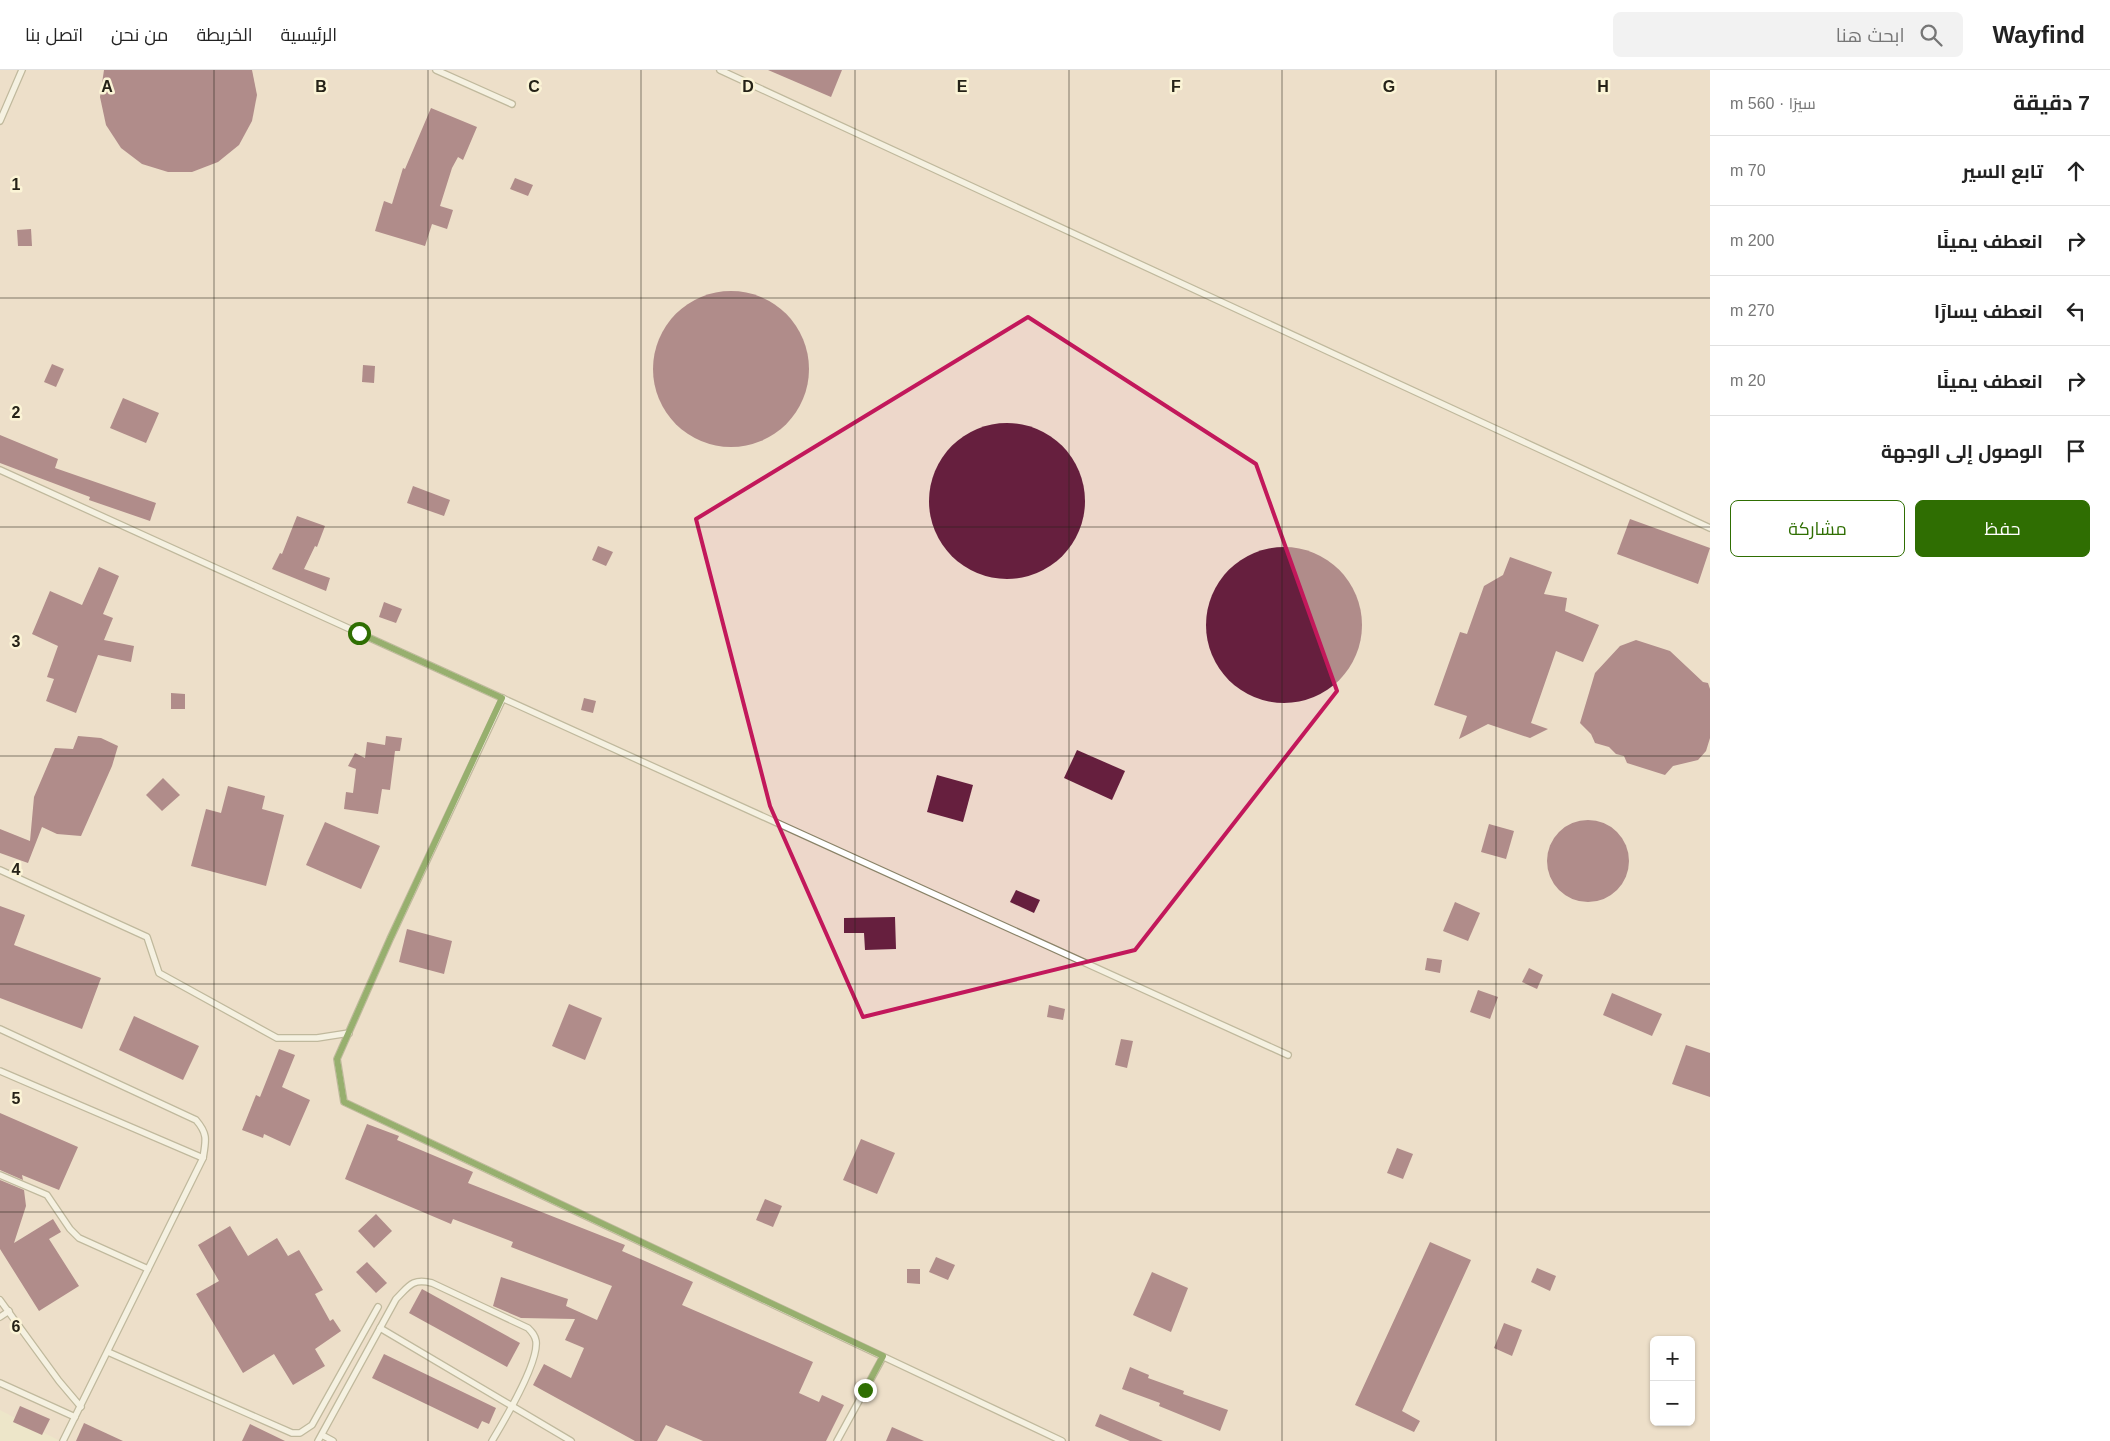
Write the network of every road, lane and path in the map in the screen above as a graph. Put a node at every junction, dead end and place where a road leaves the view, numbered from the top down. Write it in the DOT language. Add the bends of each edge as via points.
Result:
graph roads {
  1 [pos="22,70"];
  2 [pos="436,70"];
  3 [pos="720,70"];
  4 [pos="512,104"];
  5 [pos="0,121"];
  6 [pos="0,470"];
  7 [pos="1710,528"];
  8 [pos="502,698"];
  9 [pos="0,870"];
  10 [pos="0,1029"];
  11 [pos="349,1033"];
  12 [pos="1288,1055"];
  13 [pos="0,1071"];
  14 [pos="202,1158"];
  15 [pos="0,1175"];
  16 [pos="148,1269"];
  17 [pos="0,1300"];
  18 [pos="378,1307"];
  19 [pos="9,1311"];
  20 [pos="0,1317"];
  21 [pos="380,1328"];
  22 [pos="108,1352"];
  23 [pos="883,1356"];
  24 [pos="0,1383"];
  25 [pos="81,1407"];
  26 [pos="512,1407"];
  27 [pos="75,1417"];
  28 [pos="292,1433"];
  29 [pos="322,1435"];
  30 [pos="63,1441"];
  31 [pos="289,1441"];
  32 [pos="318,1441"];
  33 [pos="333,1441"];
  34 [pos="492,1441"];
  35 [pos="571,1441"];
  36 [pos="838,1441"];
  37 [pos="1062,1441"];
  1 -- 5 [label="lane"];
  2 -- 4 [label="lane"];
  3 -- 7 [label="lane"];
  6 -- 8 [label="lane"];
  8 -- 11 [label="lane"];
  8 -- 12 [label="lane"];
  9 -- 11 [label="lane" via="147,937 159,973 277,1038 316,1038"];
  10 -- 14 [label="lane" via="196,1120 205,1130"];
  11 -- 23 [label="lane" via="337,1059 344,1102"];
  13 -- 14 [label="lane"];
  14 -- 16 [label="lane"];
  15 -- 16 [label="lane" via="47,1195 79,1238"];
  16 -- 22 [label="lane"];
  17 -- 19 [label="lane"];
  18 -- 28 [label="lane" via="312,1425 300,1433"];
  19 -- 20 [label="lane"];
  19 -- 25 [label="lane"];
  21 -- 26 [label="lane"];
  21 -- 26 [label="lane" via="396,1299 412,1282 420,1280 528,1328 536,1338 536,1354"];
  21 -- 29 [label="lane"];
  22 -- 25 [label="lane"];
  22 -- 28 [label="lane"];
  23 -- 36 [label="lane"];
  23 -- 37 [label="lane"];
  24 -- 27 [label="lane"];
  25 -- 27 [label="lane"];
  26 -- 34 [label="lane"];
  26 -- 35 [label="lane"];
  27 -- 30 [label="lane"];
  28 -- 31 [label="lane"];
  29 -- 32 [label="lane"];
  29 -- 33 [label="lane"];
}
